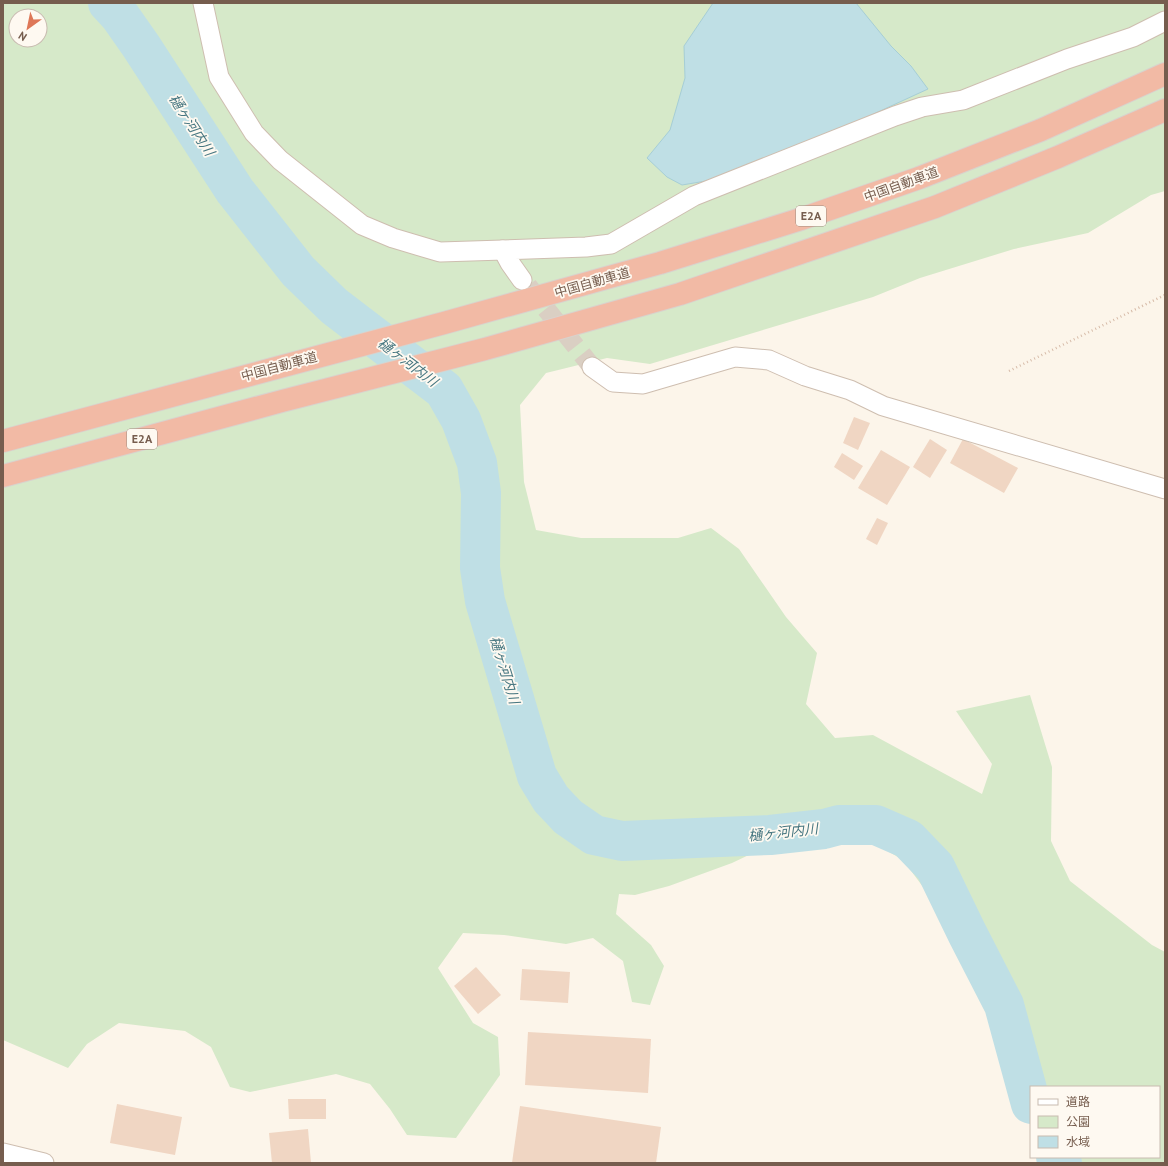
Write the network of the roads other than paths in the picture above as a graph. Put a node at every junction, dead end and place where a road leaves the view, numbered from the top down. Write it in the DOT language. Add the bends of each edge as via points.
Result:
graph roads {
  1 [pos="203,3"];
  2 [pos="1165,21"];
  3 [pos="1165,74"];
  4 [pos="1165,110"];
  5 [pos="503,250"];
  6 [pos="522,280"];
  7 [pos="592,367"];
  8 [pos="3,441"];
  9 [pos="3,476"];
  10 [pos="1165,489"];
  11 [pos="3,1153"];
  12 [pos="44,1163"];
  1 -- 5 [label="street" via="219,77 254,133 280,160 362,225 393,238 440,252"];
  2 -- 5 [label="street" via="1133,37 1067,59 963,100 922,107 895,116 701,193 611,244"];
  3 -- 8 [label="highway, 中国自動車道 / E2A" via="1041,130 919,178 801,219 660,263"];
  4 -- 9 [label="highway, E2A" via="1058,158 928,210 680,294 485,349"];
  5 -- 6 [label="street"];
  7 -- 10 [label="street" via="613,382 643,384 735,357 769,360 805,376 850,390 883,406"];
  11 -- 12 [label="street"];
}
